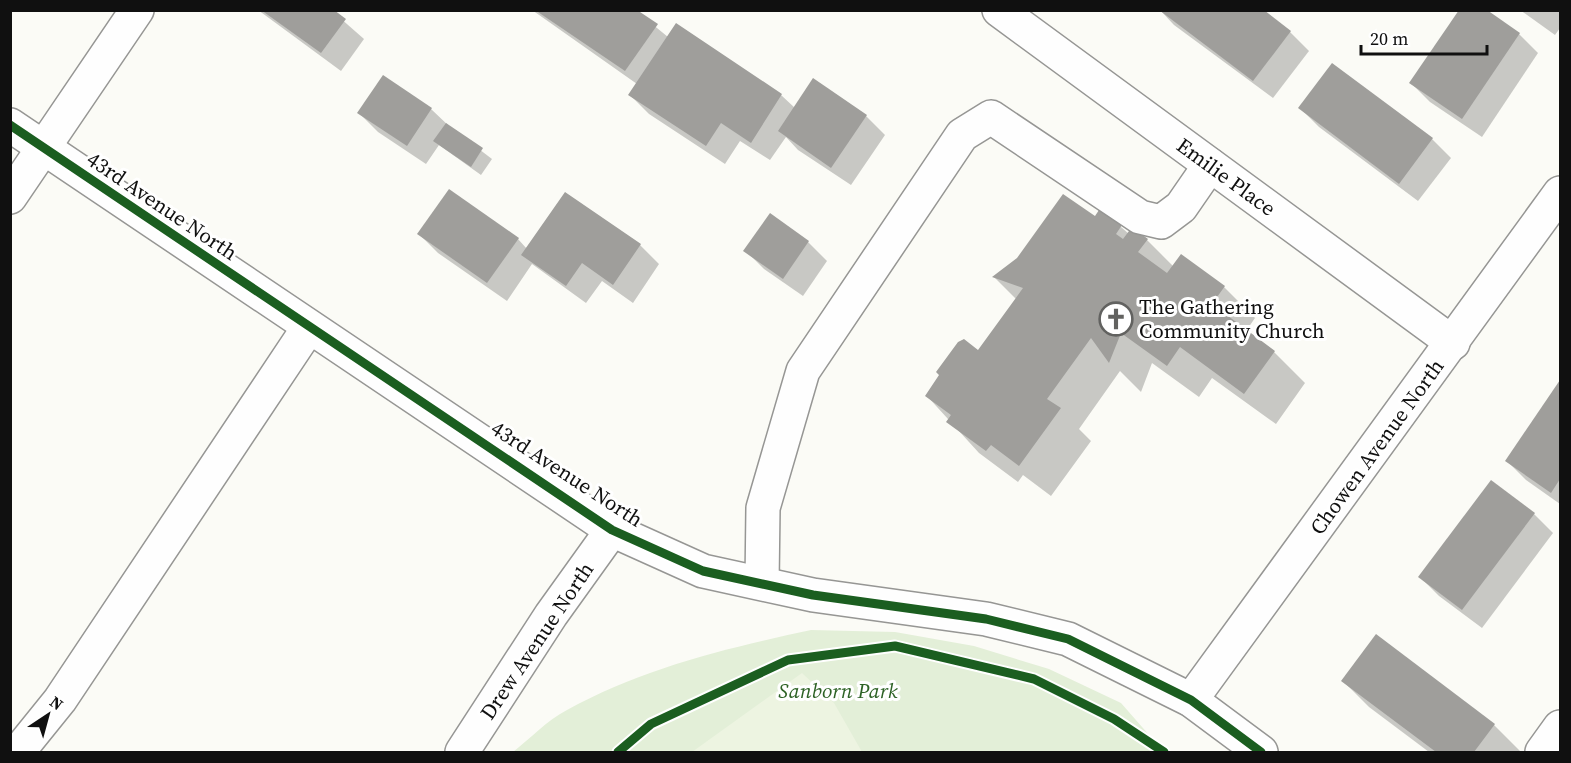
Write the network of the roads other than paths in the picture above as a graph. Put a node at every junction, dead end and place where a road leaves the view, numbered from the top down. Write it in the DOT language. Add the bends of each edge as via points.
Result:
graph roads {
  1 [pos="137,10"];
  2 [pos="999,10"];
  3 [pos="10,125"];
  4 [pos="43,147"];
  5 [pos="1209,165"];
  6 [pos="1560,193"];
  7 [pos="10,197"];
  8 [pos="309,327"];
  9 [pos="1453,343"];
  10 [pos="612,530"];
  11 [pos="762,583"];
  12 [pos="1191,700"];
  13 [pos="1560,727"];
  14 [pos="18,753"];
  15 [pos="462,753"];
  16 [pos="1261,753"];
  17 [pos="1542,753"];
  1 -- 4 [label="street"];
  2 -- 5 [label="street, Emilie Place"];
  3 -- 4 [label="street, 43rd Avenue North"];
  4 -- 7 [label="street"];
  4 -- 8 [label="street, 43rd Avenue North"];
  5 -- 9 [label="street, Emilie Place"];
  5 -- 11 [label="street" via="1181,207 1161,222 1140,217 992,117 962,135 803,371 763,508"];
  6 -- 9 [label="street, Chowen Avenue North"];
  8 -- 10 [label="street, 43rd Avenue North"];
  8 -- 14 [label="street" via="60,700"];
  9 -- 12 [label="street, Chowen Avenue North"];
  10 -- 11 [label="street, 43rd Avenue North" via="703,571"];
  10 -- 15 [label="street, Drew Avenue North" via="551,615"];
  11 -- 12 [label="street, 43rd Avenue North" via="813,595 986,619 1068,639"];
  12 -- 16 [label="street, 43rd Avenue North"];
  13 -- 17 [label="street"];
}
